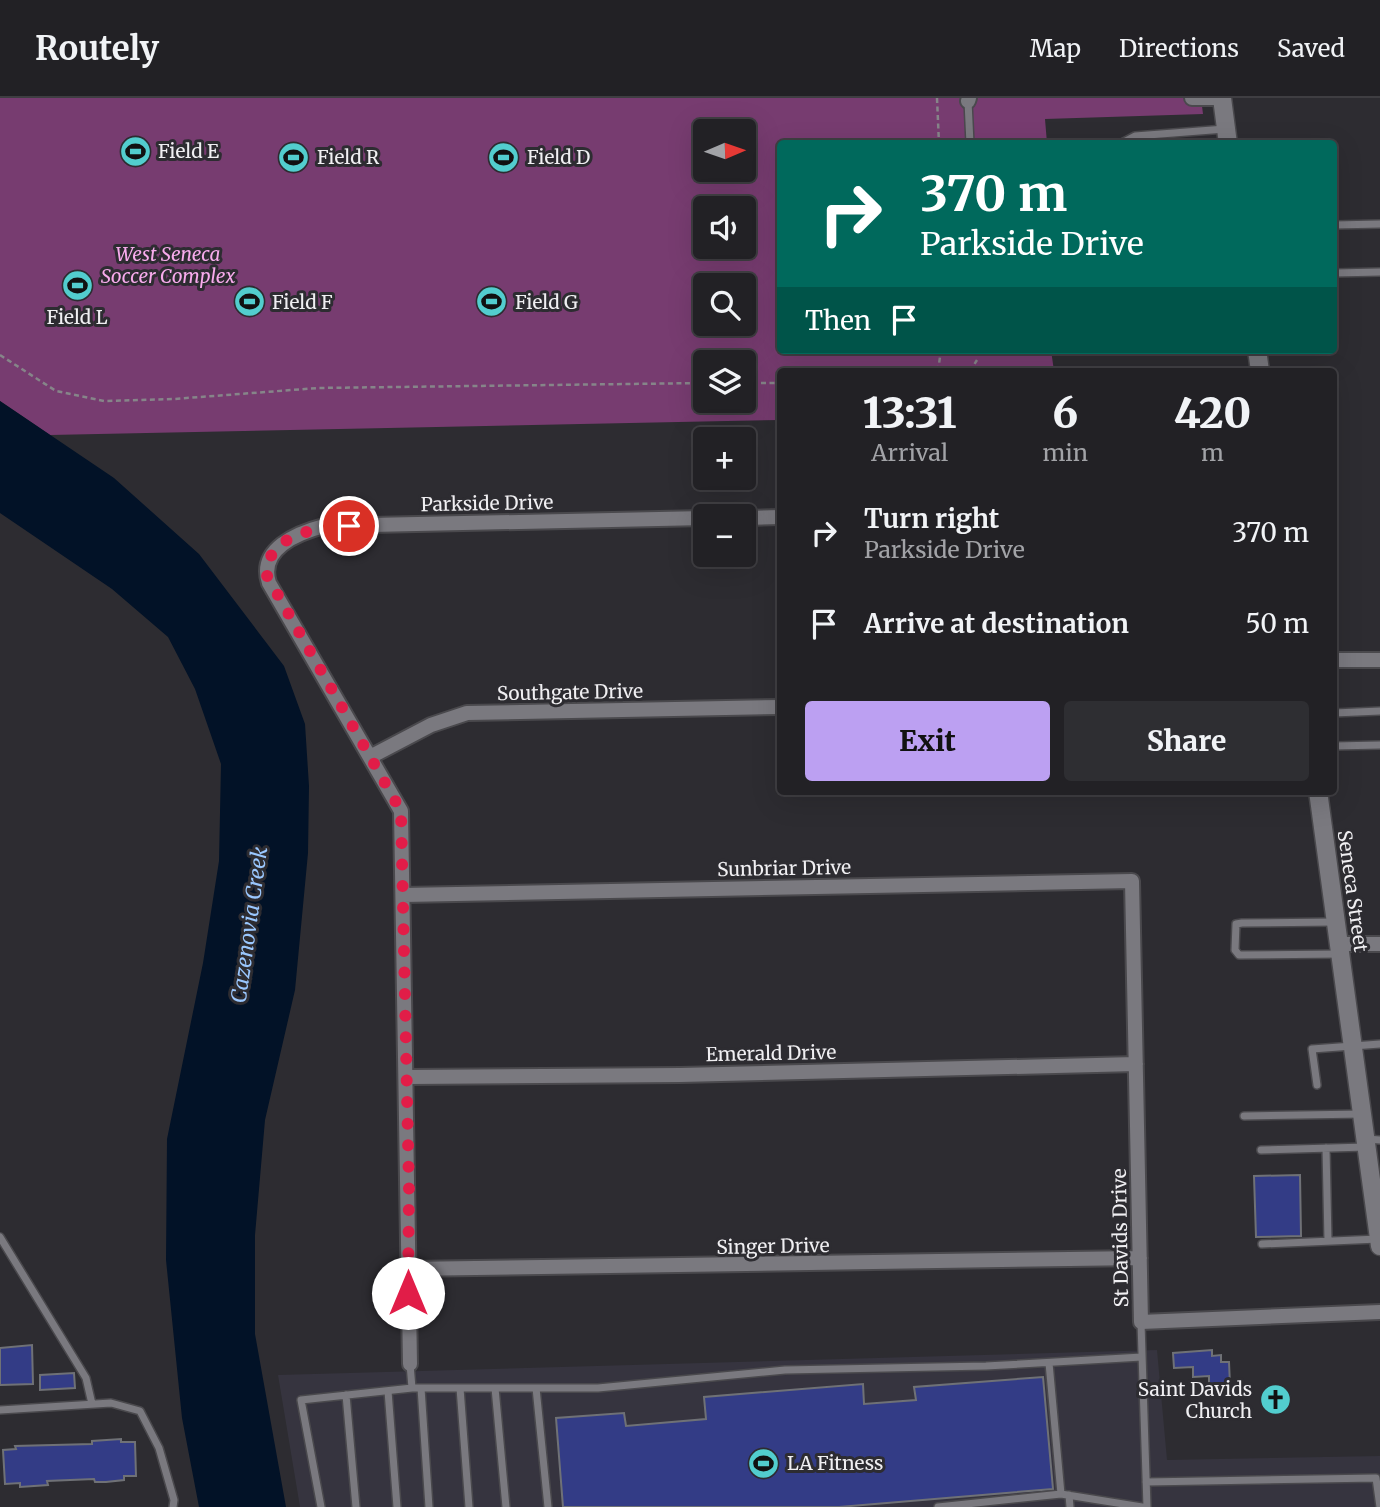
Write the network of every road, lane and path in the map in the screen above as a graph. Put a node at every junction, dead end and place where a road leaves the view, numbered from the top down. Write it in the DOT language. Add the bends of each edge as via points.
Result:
graph roads {
  1 [pos="937,98"];
  2 [pos="1192,98"];
  3 [pos="1222,98"];
  4 [pos="969,99"];
  5 [pos="1227,136"];
  6 [pos="939,140"];
  7 [pos="970,140"];
  8 [pos="1128,140"];
  9 [pos="1380,224"];
  10 [pos="1337,225"];
  11 [pos="1380,272"];
  12 [pos="1337,273"];
  13 [pos="0,355"];
  14 [pos="977,360"];
  15 [pos="972,368"];
  16 [pos="693,383"];
  17 [pos="756,383"];
  18 [pos="777,383"];
  19 [pos="777,517"];
  20 [pos="693,518"];
  21 [pos="756,518"];
  22 [pos="1337,660"];
  23 [pos="1380,660"];
  24 [pos="777,707"];
  25 [pos="1380,711"];
  26 [pos="1337,713"];
  27 [pos="1380,745"];
  28 [pos="1337,746"];
  29 [pos="370,757"];
  30 [pos="1319,795"];
  31 [pos="402,895"];
  32 [pos="1133,915"];
  33 [pos="1336,922"];
  34 [pos="1380,944"];
  35 [pos="1339,949"];
  36 [pos="1352,1044"];
  37 [pos="1380,1044"];
  38 [pos="1136,1064"];
  39 [pos="407,1077"];
  40 [pos="1317,1085"];
  41 [pos="1362,1114"];
  42 [pos="1244,1116"];
  43 [pos="1371,1142"];
  44 [pos="1326,1148"];
  45 [pos="1261,1150"];
  46 [pos="0,1237"];
  47 [pos="1328,1241"];
  48 [pos="1380,1242"];
  49 [pos="1262,1244"];
  50 [pos="1140,1258"];
  51 [pos="407,1269"];
  52 [pos="1380,1312"];
  53 [pos="1142,1322"];
  54 [pos="1142,1357"];
  55 [pos="1049,1363"];
  56 [pos="410,1364"];
  57 [pos="412,1388"];
  58 [pos="421,1388"];
  59 [pos="460,1388"];
  60 [pos="495,1388"];
  61 [pos="536,1388"];
  62 [pos="388,1391"];
  63 [pos="346,1395"];
  64 [pos="92,1404"];
  65 [pos="0,1410"];
  66 [pos="1146,1482"];
  67 [pos="1065,1495"];
  68 [pos="1109,1504"];
  69 [pos="968,1506"];
  70 [pos="173,1507"];
  71 [pos="321,1507"];
  72 [pos="356,1507"];
  73 [pos="397,1507"];
  74 [pos="429,1507"];
  75 [pos="469,1507"];
  76 [pos="506,1507"];
  77 [pos="548,1507"];
  78 [pos="938,1507"];
  79 [pos="1070,1507"];
  80 [pos="1145,1507"];
  81 [pos="1380,1507"];
  1 -- 6 [label="path"];
  2 -- 3 [label="street"];
  3 -- 5 [label="street"];
  4 -- 7 [label="lane"];
  5 -- 8 [label="lane" via="1135,136"];
  9 -- 10 [label="lane"];
  11 -- 12 [label="lane"];
  13 -- 16 [label="path" via="56,391 104,401 330,387"];
  14 -- 15 [label="path"];
  17 -- 18 [label="path"];
  19 -- 21 [label="street"];
  20 -- 29 [label="street, Parkside Drive" via="324,526 292,538 276,550 267,565 269,583"];
  22 -- 23 [label="street"];
  24 -- 29 [label="street, Southgate Drive" via="467,713 431,725"];
  25 -- 26 [label="lane"];
  27 -- 28 [label="lane"];
  29 -- 31 [label="street" via="401,811"];
  30 -- 33 [label="street, Seneca Street"];
  31 -- 32 [label="street, Sunbriar Drive" via="1132,881"];
  31 -- 39 [label="street"];
  32 -- 38 [label="street, St Davids Drive"];
  33 -- 35 [label="street, Seneca Street"];
  33 -- 35 [label="lane" via="1242,923 1234,929 1235,950 1239,955"];
  34 -- 35 [label="street"];
  35 -- 36 [label="street, Seneca Street"];
  36 -- 37 [label="lane"];
  36 -- 40 [label="lane" via="1312,1049"];
  36 -- 41 [label="street, Seneca Street"];
  38 -- 39 [label="street, Emerald Drive"];
  38 -- 50 [label="street, St Davids Drive"];
  39 -- 51 [label="street"];
  41 -- 42 [label="lane"];
  41 -- 43 [label="street, Seneca Street"];
  43 -- 44 [label="lane"];
  43 -- 48 [label="street, Seneca Street"];
  44 -- 45 [label="lane"];
  44 -- 47 [label="lane"];
  46 -- 64 [label="lane" via="86,1378"];
  47 -- 48 [label="lane"];
  47 -- 49 [label="lane"];
  50 -- 51 [label="street, Singer Drive"];
  50 -- 53 [label="street, St Davids Drive"];
  51 -- 56 [label="street"];
  52 -- 53 [label="street, St Davids Drive"];
  53 -- 54 [label="lane"];
  54 -- 55 [label="lane"];
  54 -- 66 [label="lane"];
  55 -- 61 [label="lane" via="785,1370 598,1388"];
  55 -- 67 [label="lane"];
  56 -- 57 [label="lane"];
  57 -- 58 [label="lane"];
  57 -- 62 [label="lane"];
  58 -- 59 [label="lane"];
  58 -- 74 [label="lane"];
  59 -- 60 [label="lane"];
  59 -- 75 [label="lane"];
  60 -- 61 [label="lane"];
  60 -- 76 [label="lane"];
  61 -- 77 [label="lane"];
  62 -- 63 [label="lane"];
  62 -- 73 [label="lane"];
  63 -- 71 [label="lane" via="301,1400"];
  63 -- 72 [label="lane"];
  64 -- 65 [label="lane"];
  64 -- 70 [label="lane" via="111,1403 140,1411 159,1448"];
  66 -- 80 [label="lane"];
  66 -- 81 [label="lane" via="1376,1478"];
  67 -- 68 [label="lane"];
  67 -- 69 [label="lane"];
  67 -- 79 [label="lane"];
  68 -- 80 [label="lane"];
  69 -- 78 [label="lane"];
}
